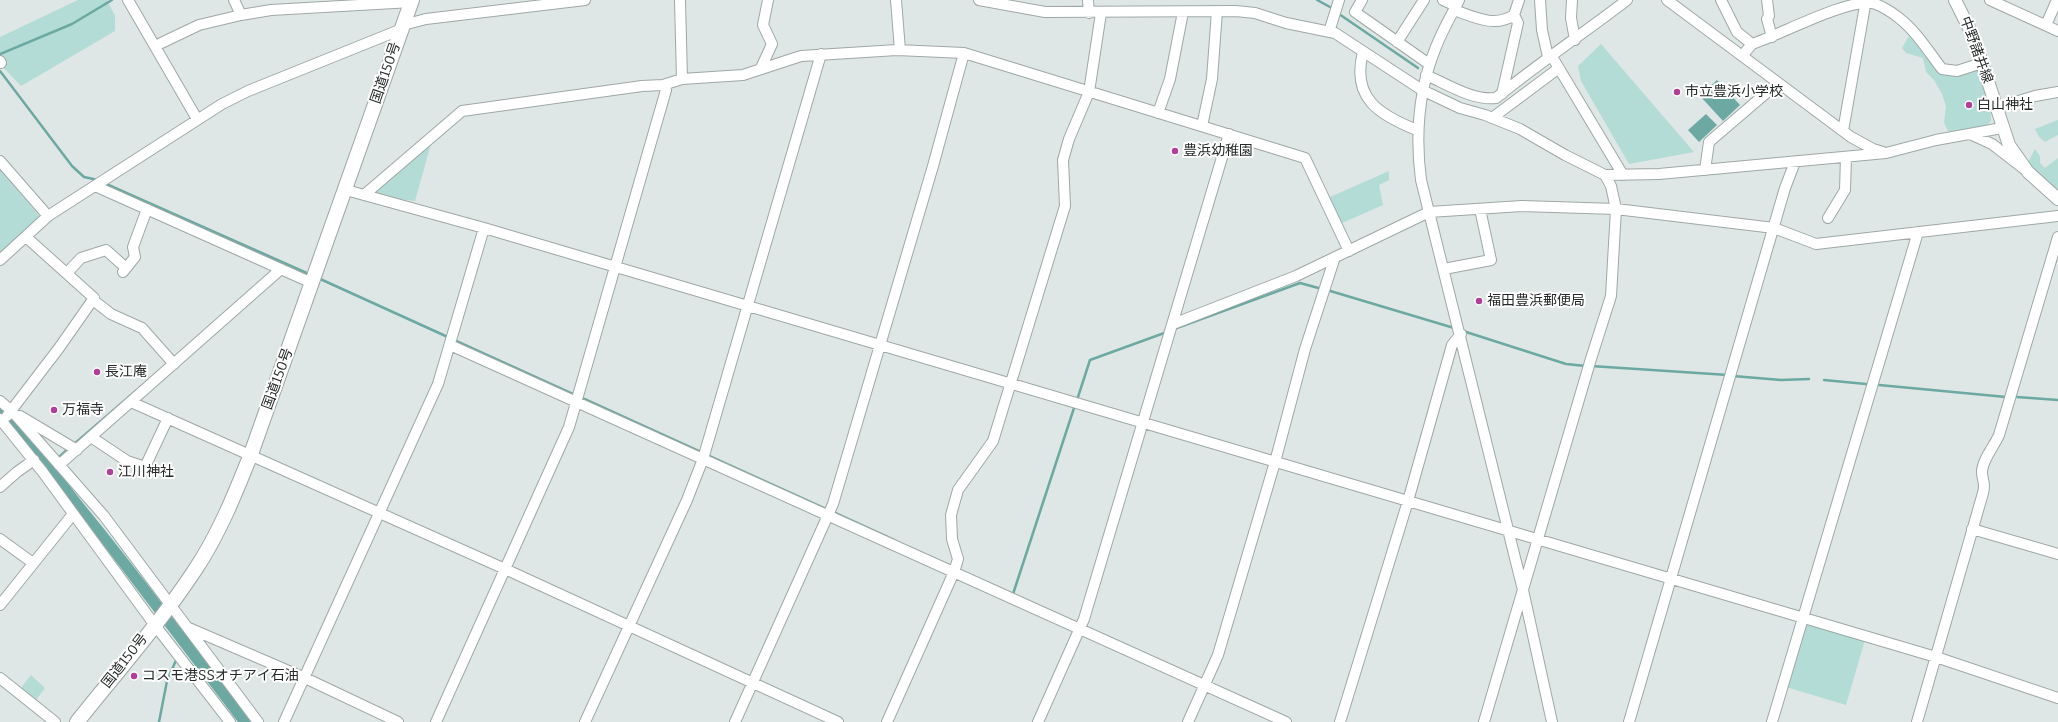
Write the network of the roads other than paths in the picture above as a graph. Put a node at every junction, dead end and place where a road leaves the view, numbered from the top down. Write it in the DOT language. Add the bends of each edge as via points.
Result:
graph roads {
  1 [pos="128,0"];
  2 [pos="234,0"];
  3 [pos="585,0"];
  4 [pos="680,0"];
  5 [pos="768,0"];
  6 [pos="896,0"];
  7 [pos="979,0"];
  8 [pos="1088,0"];
  9 [pos="1212,0"];
  10 [pos="1339,0"];
  11 [pos="1362,0"];
  12 [pos="1424,0"];
  13 [pos="1443,0"];
  14 [pos="1519,0"];
  15 [pos="1540,0"];
  16 [pos="1572,0"];
  17 [pos="1627,0"];
  18 [pos="1667,0"];
  19 [pos="1721,0"];
  20 [pos="1767,0"];
  21 [pos="1955,0"];
  22 [pos="1990,0"];
  23 [pos="2057,0"];
  24 [pos="412,1"];
  25 [pos="1866,2"];
  26 [pos="2007,4"];
  27 [pos="1456,5"];
  28 [pos="1214,11"];
  29 [pos="1183,12"];
  30 [pos="1089,13"];
  31 [pos="1101,13"];
  32 [pos="1514,14"];
  33 [pos="241,15"];
  34 [pos="2046,25"];
  35 [pos="403,27"];
  36 [pos="2058,31"];
  37 [pos="1329,32"];
  38 [pos="1772,37"];
  39 [pos="1575,40"];
  40 [pos="1397,42"];
  41 [pos="1752,44"];
  42 [pos="155,46"];
  43 [pos="900,50"];
  44 [pos="1363,52"];
  45 [pos="964,53"];
  46 [pos="821,54"];
  47 [pos="1550,56"];
  48 [pos="1742,56"];
  49 [pos="1982,63"];
  50 [pos="1429,64"];
  51 [pos="761,68"];
  52 [pos="1559,68"];
  53 [pos="1426,75"];
  54 [pos="682,79"];
  55 [pos="1778,83"];
  56 [pos="663,85"];
  57 [pos="1422,90"];
  58 [pos="1089,92"];
  59 [pos="2058,92"];
  60 [pos="1502,94"];
  61 [pos="1996,108"];
  62 [pos="1158,113"];
  63 [pos="1492,118"];
  64 [pos="197,119"];
  65 [pos="1202,126"];
  66 [pos="2002,128"];
  67 [pos="1418,130"];
  68 [pos="1228,134"];
  69 [pos="1847,134"];
  70 [pos="1970,134"];
  71 [pos="1886,153"];
  72 [pos="1848,157"];
  73 [pos="0,161"];
  74 [pos="1795,162"];
  75 [pos="1705,170"];
  76 [pos="2028,172"];
  77 [pos="1605,175"];
  78 [pos="1622,175"];
  79 [pos="95,186"];
  80 [pos="346,190"];
  81 [pos="364,195"];
  82 [pos="2058,198"];
  83 [pos="1480,208"];
  84 [pos="147,209"];
  85 [pos="1616,209"];
  86 [pos="1429,212"];
  87 [pos="48,216"];
  88 [pos="2058,216"];
  89 [pos="1828,218"];
  90 [pos="484,228"];
  91 [pos="1774,228"];
  92 [pos="1918,232"];
  93 [pos="26,237"];
  94 [pos="2058,237"];
  95 [pos="1349,251"];
  96 [pos="1335,258"];
  97 [pos="0,260"];
  98 [pos="616,267"];
  99 [pos="281,269"];
  100 [pos="1444,269"];
  101 [pos="67,273"];
  102 [pos="312,283"];
  103 [pos="93,300"];
  104 [pos="748,306"];
  105 [pos="1172,324"];
  106 [pos="1461,334"];
  107 [pos="450,345"];
  108 [pos="881,346"];
  109 [pos="174,364"];
  110 [pos="1011,384"];
  111 [pos="0,401"];
  112 [pos="131,402"];
  113 [pos="576,403"];
  114 [pos="12,411"];
  115 [pos="168,418"];
  116 [pos="1,421"];
  117 [pos="1143,424"];
  118 [pos="91,437"];
  119 [pos="76,450"];
  120 [pos="251,454"];
  121 [pos="703,459"];
  122 [pos="34,460"];
  123 [pos="1275,462"];
  124 [pos="59,465"];
  125 [pos="0,487"];
  126 [pos="1408,501"];
  127 [pos="378,513"];
  128 [pos="73,514"];
  129 [pos="828,516"];
  130 [pos="1972,529"];
  131 [pos="1508,530"];
  132 [pos="0,539"];
  133 [pos="1538,539"];
  134 [pos="2058,554"];
  135 [pos="33,564"];
  136 [pos="504,569"];
  137 [pos="954,572"];
  138 [pos="1672,578"];
  139 [pos="1523,590"];
  140 [pos="170,603"];
  141 [pos="0,605"];
  142 [pos="1803,618"];
  143 [pos="154,624"];
  144 [pos="629,626"];
  145 [pos="187,628"];
  146 [pos="1081,629"];
  147 [pos="1936,657"];
  148 [pos="0,678"];
  149 [pos="305,678"];
  150 [pos="754,682"];
  151 [pos="1204,685"];
  152 [pos="2058,698"];
  153 [pos="55,722"];
  154 [pos="77,722"];
  155 [pos="230,722"];
  156 [pos="258,722"];
  157 [pos="284,722"];
  158 [pos="398,722"];
  159 [pos="436,722"];
  160 [pos="585,722"];
  161 [pos="735,722"];
  162 [pos="838,722"];
  163 [pos="887,722"];
  164 [pos="1038,722"];
  165 [pos="1188,722"];
  166 [pos="1286,722"];
  167 [pos="1340,722"];
  168 [pos="1484,722"];
  169 [pos="1552,722"];
  170 [pos="1629,722"];
  171 [pos="1772,722"];
  172 [pos="1917,722"];
  1 -- 42 [label="street"];
  2 -- 33 [label="street"];
  3 -- 35 [label="street" via="426,19"];
  4 -- 54 [label="street"];
  5 -- 51 [label="street" via="763,25 772,44"];
  6 -- 43 [label="street"];
  7 -- 30 [label="street" via="1045,12"];
  8 -- 30 [label="street"];
  9 -- 28 [label="street"];
  10 -- 37 [label="street"];
  11 -- 40 [label="street" via="1355,12"];
  12 -- 40 [label="street"];
  13 -- 27 [label="street"];
  14 -- 32 [label="street"];
  15 -- 47 [label="street" via="1542,30"];
  16 -- 39 [label="street" via="1571,18"];
  17 -- 39 [label="street"];
  18 -- 48 [label="street"];
  19 -- 41 [label="street" via="1736,32"];
  20 -- 38 [label="street" via="1767,18"];
  21 -- 49 [label="main road, 中野諸井線" via="1973,36"];
  22 -- 26 [label="street"];
  23 -- 34 [label="street"];
  24 -- 33 [label="street" via="271,10"];
  24 -- 35 [label="highway, 国道150号"];
  25 -- 38 [label="street" via="1844,6"];
  25 -- 49 [label="street" via="1899,18 1942,69 1957,72"];
  25 -- 69 [label="street"];
  26 -- 34 [label="street"];
  27 -- 32 [label="street" via="1491,22 1507,19"];
  27 -- 50 [label="street"];
  28 -- 29 [label="street"];
  28 -- 37 [label="street" via="1255,13"];
  28 -- 65 [label="street" via="1212,79"];
  29 -- 31 [label="street"];
  29 -- 62 [label="street" via="1170,79"];
  30 -- 31 [label="street"];
  31 -- 58 [label="street"];
  32 -- 60 [label="street" via="1518,23"];
  33 -- 42 [label="street" via="199,25"];
  34 -- 36 [label="street"];
  35 -- 64 [label="street" via="248,91"];
  35 -- 80 [label="highway, 国道150号"];
  37 -- 44 [label="street" via="1345,38"];
  38 -- 41 [label="street"];
  39 -- 47 [label="street"];
  40 -- 50 [label="street"];
  41 -- 48 [label="street"];
  42 -- 64 [label="street"];
  43 -- 45 [label="street"];
  43 -- 46 [label="street"];
  44 -- 57 [label="street"];
  44 -- 67 [label="street" via="1359,66 1364,94 1383,114"];
  45 -- 58 [label="street"];
  45 -- 108 [label="street"];
  46 -- 51 [label="street" via="801,56"];
  46 -- 104 [label="street"];
  47 -- 52 [label="street"];
  47 -- 60 [label="street"];
  48 -- 55 [label="street"];
  49 -- 61 [label="main road, 中野諸井線"];
  50 -- 53 [label="street"];
  51 -- 54 [label="street" via="742,74"];
  52 -- 63 [label="street"];
  52 -- 78 [label="street"];
  53 -- 57 [label="street"];
  53 -- 60 [label="street" via="1474,96 1489,99"];
  54 -- 56 [label="street"];
  55 -- 69 [label="street"];
  55 -- 75 [label="street" via="1709,142"];
  56 -- 81 [label="street" via="462,111"];
  56 -- 98 [label="street" via="666,90"];
  57 -- 63 [label="street" via="1460,108"];
  57 -- 67 [label="street"];
  58 -- 62 [label="street"];
  58 -- 110 [label="street" via="1069,139 1064,160 1065,206"];
  59 -- 61 [label="street"];
  61 -- 66 [label="main road, 中野諸井線"];
  62 -- 65 [label="street"];
  63 -- 77 [label="street" via="1520,129"];
  64 -- 79 [label="street"];
  65 -- 68 [label="street"];
  66 -- 70 [label="street"];
  66 -- 76 [label="main road, 中野諸井線" via="2014,155"];
  67 -- 86 [label="street" via="1421,180"];
  68 -- 95 [label="street" via="1305,158"];
  68 -- 105 [label="street"];
  69 -- 71 [label="street" via="1873,149"];
  69 -- 72 [label="street" via="1852,147"];
  70 -- 71 [label="street"];
  70 -- 76 [label="street" via="1992,144"];
  71 -- 72 [label="street"];
  72 -- 74 [label="street"];
  72 -- 89 [label="street" via="1845,190"];
  73 -- 87 [label="street"];
  74 -- 75 [label="street"];
  74 -- 91 [label="street"];
  75 -- 78 [label="street"];
  76 -- 82 [label="main road, 中野諸井線"];
  77 -- 78 [label="street"];
  77 -- 85 [label="street" via="1611,186"];
  79 -- 84 [label="street"];
  79 -- 87 [label="street"];
  80 -- 81 [label="street"];
  80 -- 102 [label="highway, 国道150号"];
  81 -- 90 [label="street"];
  83 -- 85 [label="street" via="1522,206"];
  83 -- 86 [label="street"];
  83 -- 100 [label="street" via="1491,260"];
  84 -- 99 [label="street"];
  84 -- 101 [label="street" via="133,247 135,257 124,270 106,250 81,258"];
  85 -- 91 [label="street"];
  85 -- 133 [label="street" via="1611,296"];
  86 -- 95 [label="street"];
  86 -- 100 [label="street"];
  87 -- 93 [label="street"];
  88 -- 92 [label="street"];
  90 -- 98 [label="street"];
  90 -- 107 [label="street"];
  91 -- 92 [label="street" via="1816,244"];
  91 -- 138 [label="street"];
  92 -- 142 [label="street"];
  93 -- 97 [label="street"];
  93 -- 101 [label="street"];
  94 -- 130 [label="street" via="1999,435 1984,464 1982,472 1985,484"];
  95 -- 96 [label="street"];
  96 -- 105 [label="street" via="1296,276"];
  96 -- 123 [label="street" via="1305,349"];
  98 -- 104 [label="street"];
  98 -- 113 [label="street"];
  99 -- 102 [label="street"];
  99 -- 109 [label="street"];
  100 -- 106 [label="street"];
  101 -- 103 [label="street" via="94,298"];
  102 -- 120 [label="highway, 国道150号"];
  103 -- 109 [label="street" via="111,314 142,328"];
  103 -- 114 [label="street"];
  104 -- 108 [label="street"];
  104 -- 121 [label="street"];
  105 -- 117 [label="street"];
  106 -- 126 [label="street" via="1452,345"];
  106 -- 131 [label="street"];
  107 -- 113 [label="street"];
  107 -- 127 [label="street" via="438,384"];
  108 -- 110 [label="street"];
  108 -- 129 [label="street"];
  109 -- 112 [label="street"];
  110 -- 117 [label="street"];
  110 -- 137 [label="street" via="993,441 958,490 951,515 952,539 958,559"];
  111 -- 114 [label="street"];
  112 -- 115 [label="street"];
  112 -- 118 [label="street"];
  113 -- 121 [label="street"];
  113 -- 136 [label="street" via="569,427"];
  114 -- 116 [label="street"];
  114 -- 119 [label="street"];
  114 -- 124 [label="street"];
  115 -- 118 [label="street" via="145,467 126,461"];
  115 -- 120 [label="street"];
  116 -- 122 [label="street"];
  117 -- 123 [label="street"];
  117 -- 146 [label="street"];
  118 -- 119 [label="street"];
  119 -- 124 [label="street"];
  120 -- 127 [label="street"];
  120 -- 140 [label="highway, 国道150号" via="215,537 195,570"];
  121 -- 129 [label="street"];
  121 -- 144 [label="street"];
  122 -- 125 [label="street"];
  122 -- 128 [label="street"];
  123 -- 126 [label="street"];
  123 -- 151 [label="street" via="1218,655"];
  124 -- 140 [label="street" via="104,516"];
  126 -- 131 [label="street"];
  126 -- 167 [label="street"];
  127 -- 136 [label="street"];
  127 -- 149 [label="street"];
  128 -- 135 [label="street"];
  128 -- 143 [label="street"];
  129 -- 137 [label="street"];
  129 -- 150 [label="street"];
  130 -- 134 [label="street"];
  130 -- 147 [label="street"];
  131 -- 133 [label="street"];
  131 -- 139 [label="street"];
  132 -- 135 [label="street"];
  133 -- 138 [label="street"];
  133 -- 139 [label="street"];
  135 -- 141 [label="street"];
  136 -- 144 [label="street"];
  136 -- 159 [label="street"];
  137 -- 146 [label="street"];
  137 -- 163 [label="street"];
  138 -- 142 [label="street"];
  138 -- 170 [label="street"];
  139 -- 168 [label="street"];
  139 -- 169 [label="street"];
  140 -- 143 [label="highway, 国道150号"];
  140 -- 145 [label="street"];
  142 -- 147 [label="street"];
  142 -- 171 [label="street"];
  143 -- 154 [label="highway, 国道150号"];
  143 -- 155 [label="street"];
  144 -- 150 [label="street"];
  144 -- 160 [label="street"];
  145 -- 149 [label="street"];
  145 -- 156 [label="street"];
  146 -- 151 [label="street"];
  146 -- 164 [label="street"];
  147 -- 152 [label="street"];
  147 -- 172 [label="street"];
  148 -- 153 [label="street"];
  149 -- 157 [label="street"];
  149 -- 158 [label="street"];
  150 -- 161 [label="street"];
  150 -- 162 [label="street"];
  151 -- 165 [label="street"];
  151 -- 166 [label="street"];
}
